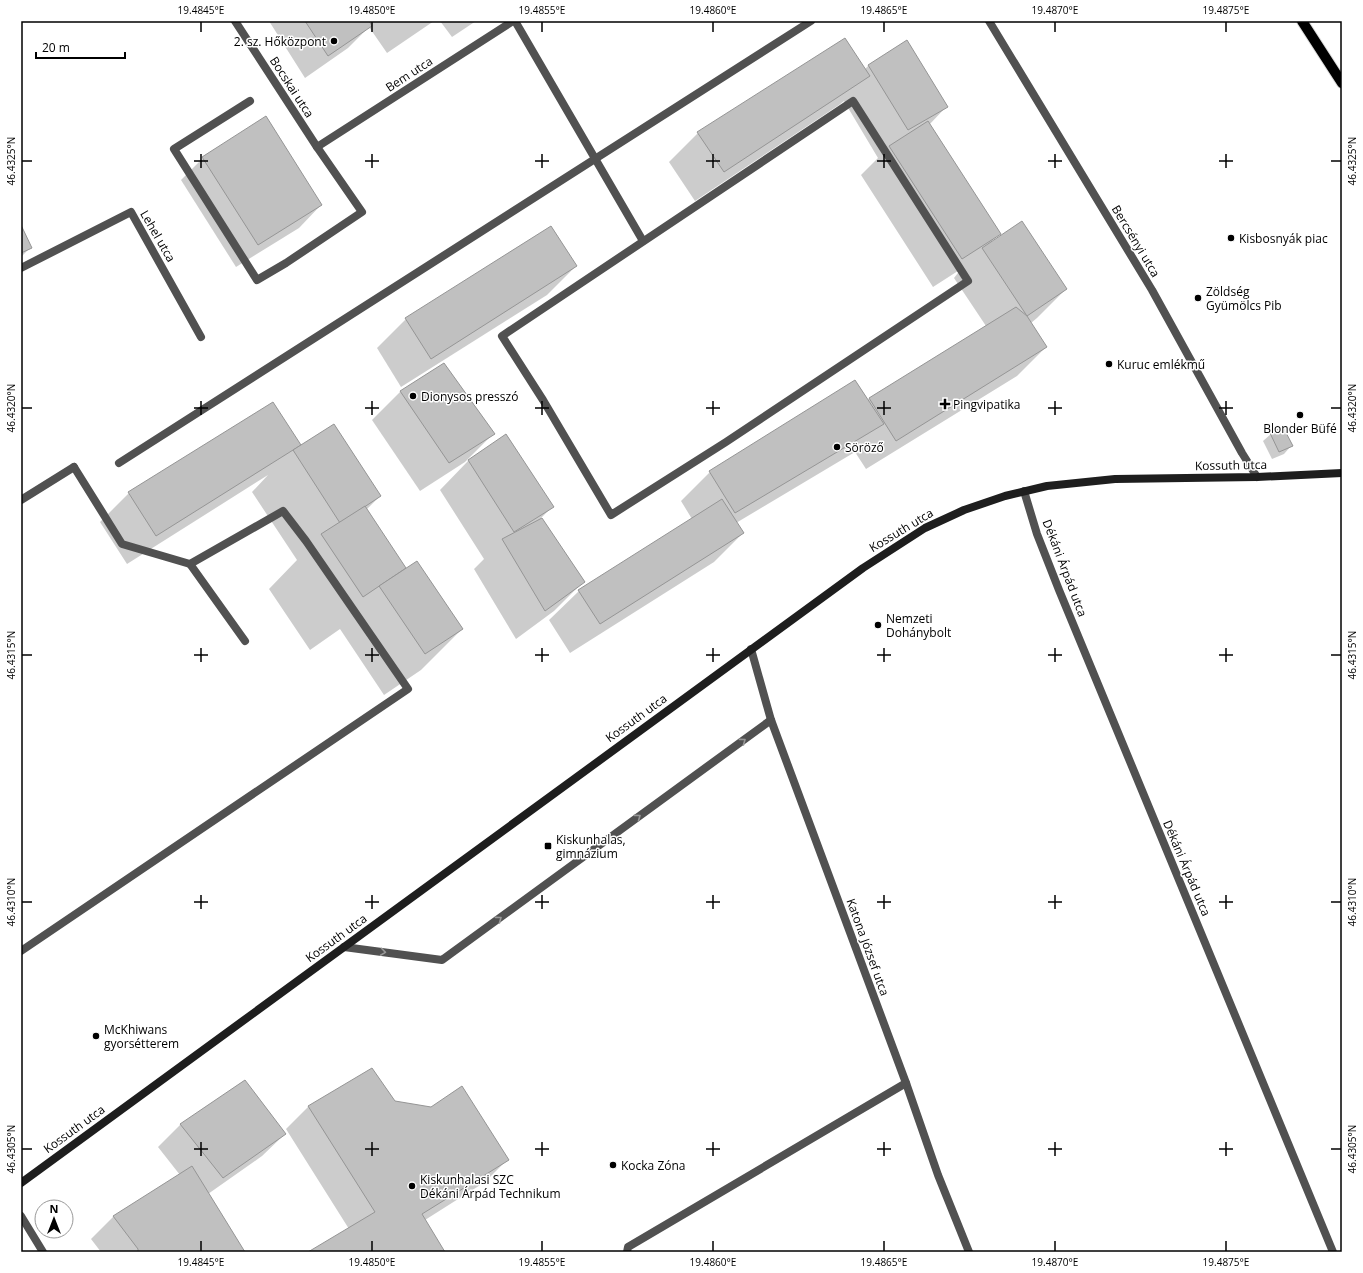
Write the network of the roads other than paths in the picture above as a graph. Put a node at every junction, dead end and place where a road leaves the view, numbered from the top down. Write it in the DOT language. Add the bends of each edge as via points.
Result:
graph roads {
  1 [pos="235,21"];
  2 [pos="514,21"];
  3 [pos="811,21"];
  4 [pos="989,21"];
  5 [pos="1302,21"];
  6 [pos="1342,83"];
  7 [pos="250,101"];
  8 [pos="317,147"];
  9 [pos="643,242"];
  10 [pos="21,268"];
  11 [pos="201,337"];
  12 [pos="119,463"];
  13 [pos="1342,473"];
  14 [pos="1257,477"];
  15 [pos="1024,491"];
  16 [pos="21,500"];
  17 [pos="190,564"];
  18 [pos="244,641"];
  19 [pos="751,649"];
  20 [pos="771,720"];
  21 [pos="344,947"];
  22 [pos="21,951"];
  23 [pos="906,1083"];
  24 [pos="21,1183"];
  25 [pos="21,1216"];
  26 [pos="628,1249"];
  27 [pos="43,1252"];
  28 [pos="969,1252"];
  29 [pos="1334,1252"];
  1 -- 8 [label="street, Bocskai utca"];
  2 -- 8 [label="street, Bem utca"];
  2 -- 9 [label="street"];
  3 -- 12 [label="street"];
  4 -- 14 [label="street, Bercsényi utca" via="1152,290"];
  5 -- 6 [label="main road"];
  7 -- 8 [label="street, Bocskai utca" via="174,149 257,280 362,212"];
  9 -- 9 [label="street" via="853,101 968,282 611,515 502,336"];
  10 -- 11 [label="street, Lehel utca" via="131,212"];
  13 -- 14 [label="main road, Kossuth utca"];
  14 -- 15 [label="main road, Kossuth utca" via="1115,479"];
  15 -- 19 [label="main road, Kossuth utca" via="983,502 925,528 863,568"];
  15 -- 29 [label="street, Dékáni Árpád utca" via="1037,534 1059,590"];
  16 -- 17 [label="street" via="74,467 122,544"];
  17 -- 18 [label="street"];
  17 -- 22 [label="street" via="283,511 408,689"];
  19 -- 20 [label="street, Katona József utca"];
  19 -- 21 [label="main road, Kossuth utca"];
  21 -- 20 [label="street, one-way" via="442,960"];
  20 -- 23 [label="street, Katona József utca"];
  21 -- 24 [label="main road, Kossuth utca"];
  23 -- 26 [label="street"];
  23 -- 28 [label="street, Katona József utca" via="938,1175"];
  25 -- 27 [label="street"];
}
